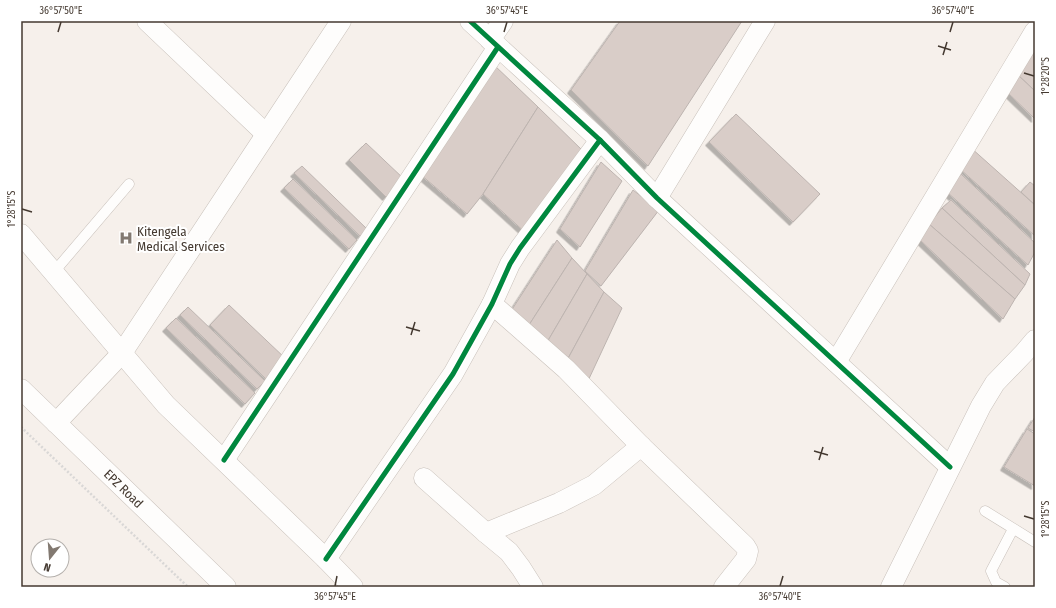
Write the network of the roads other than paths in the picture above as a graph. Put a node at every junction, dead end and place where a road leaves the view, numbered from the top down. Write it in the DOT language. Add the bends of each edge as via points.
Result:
graph roads {
  1 [pos="147,21"];
  2 [pos="341,21"];
  3 [pos="470,21"];
  4 [pos="503,21"];
  5 [pos="765,21"];
  6 [pos="1035,31"];
  7 [pos="494,43"];
  8 [pos="266,134"];
  9 [pos="600,140"];
  10 [pos="129,184"];
  11 [pos="657,198"];
  12 [pos="21,234"];
  13 [pos="54,272"];
  14 [pos="492,304"];
  15 [pos="1035,340"];
  16 [pos="122,352"];
  17 [pos="836,362"];
  18 [pos="21,390"];
  19 [pos="56,423"];
  20 [pos="641,446"];
  21 [pos="224,460"];
  22 [pos="950,467"];
  23 [pos="424,478"];
  24 [pos="985,511"];
  25 [pos="1013,529"];
  26 [pos="486,533"];
  27 [pos="1035,542"];
  28 [pos="326,559"];
  29 [pos="226,587"];
  30 [pos="353,587"];
  31 [pos="532,587"];
  32 [pos="724,587"];
  33 [pos="891,587"];
  34 [pos="1005,587"];
  1 -- 8 [label="street"];
  2 -- 8 [label="street"];
  3 -- 7 [label="street"];
  4 -- 7 [label="street"];
  5 -- 11 [label="street"];
  6 -- 17 [label="street"];
  7 -- 9 [label="street"];
  7 -- 21 [label="street"];
  8 -- 16 [label="street"];
  9 -- 11 [label="street"];
  9 -- 14 [label="street" via="520,248"];
  10 -- 13 [label="lane"];
  11 -- 17 [label="street"];
  12 -- 13 [label="street"];
  13 -- 16 [label="street"];
  14 -- 20 [label="street" via="566,368"];
  14 -- 28 [label="street" via="453,374"];
  15 -- 22 [label="street" via="995,384"];
  16 -- 19 [label="street"];
  16 -- 21 [label="street" via="166,406"];
  17 -- 22 [label="street"];
  18 -- 19 [label="street, EPZ Road"];
  19 -- 29 [label="street, EPZ Road"];
  20 -- 26 [label="street" via="594,485 559,503"];
  20 -- 32 [label="street" via="748,551 746,559"];
  21 -- 28 [label="street"];
  22 -- 33 [label="street"];
  23 -- 26 [label="street"];
  24 -- 25 [label="lane"];
  25 -- 27 [label="lane"];
  25 -- 34 [label="lane" via="991,571 996,582"];
  26 -- 31 [label="street" via="509,552"];
  28 -- 30 [label="street"];
}
